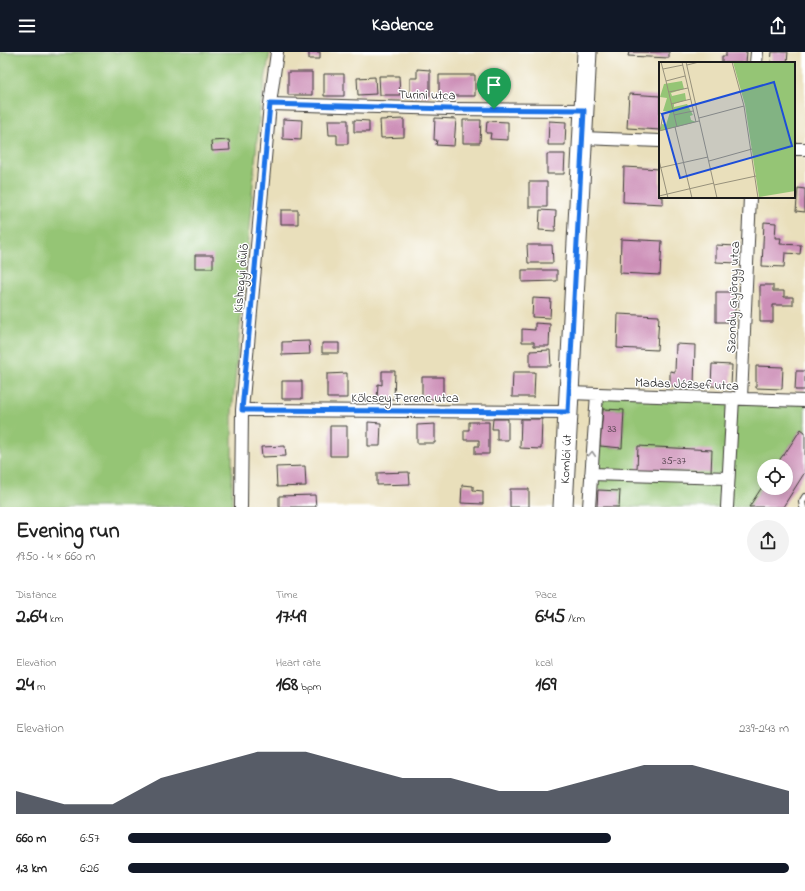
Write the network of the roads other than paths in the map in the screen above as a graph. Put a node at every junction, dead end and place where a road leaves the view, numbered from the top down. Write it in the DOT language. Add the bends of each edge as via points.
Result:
graph roads {
  1 [pos="277,52"];
  2 [pos="587,52"];
  3 [pos="757,52"];
  4 [pos="756,62"];
  5 [pos="270,104"];
  6 [pos="584,110"];
  7 [pos="582,138"];
  8 [pos="659,141"];
  9 [pos="750,198"];
  10 [pos="568,393"];
  11 [pos="596,394"];
  12 [pos="737,398"];
  13 [pos="805,401"];
  14 [pos="242,410"];
  15 [pos="568,412"];
  16 [pos="591,474"];
  17 [pos="728,478"];
  18 [pos="805,497"];
  19 [pos="241,507"];
  20 [pos="563,507"];
  21 [pos="589,507"];
  22 [pos="727,507"];
  23 [pos="802,507"];
  1 -- 5 [label="street, Kishegyi dűlő"];
  2 -- 6 [label="main road, Komlói út"];
  3 -- 4 [label="street"];
  5 -- 6 [label="street, Turini utca"];
  5 -- 14 [label="street, Kishegyi dűlő"];
  6 -- 7 [label="main road, Komlói út"];
  7 -- 8 [label="street"];
  7 -- 10 [label="main road, Komlói út"];
  9 -- 12 [label="street, Szondy György utca"];
  10 -- 11 [label="street, Madas József utca"];
  10 -- 15 [label="main road, Komlói út"];
  11 -- 12 [label="street, Madas József utca"];
  16 -- 11 [label="street, one-way"];
  12 -- 13 [label="street, Madas József utca"];
  12 -- 17 [label="street, Szondy György utca"];
  14 -- 15 [label="street, Kölcsey Ferenc utca"];
  14 -- 19 [label="street, Kishegyi dűlő"];
  15 -- 20 [label="main road, Komlói út"];
  16 -- 17 [label="street"];
  16 -- 21 [label="street"];
  17 -- 22 [label="street, Szondy György utca"];
  18 -- 23 [label="lane"];
}
